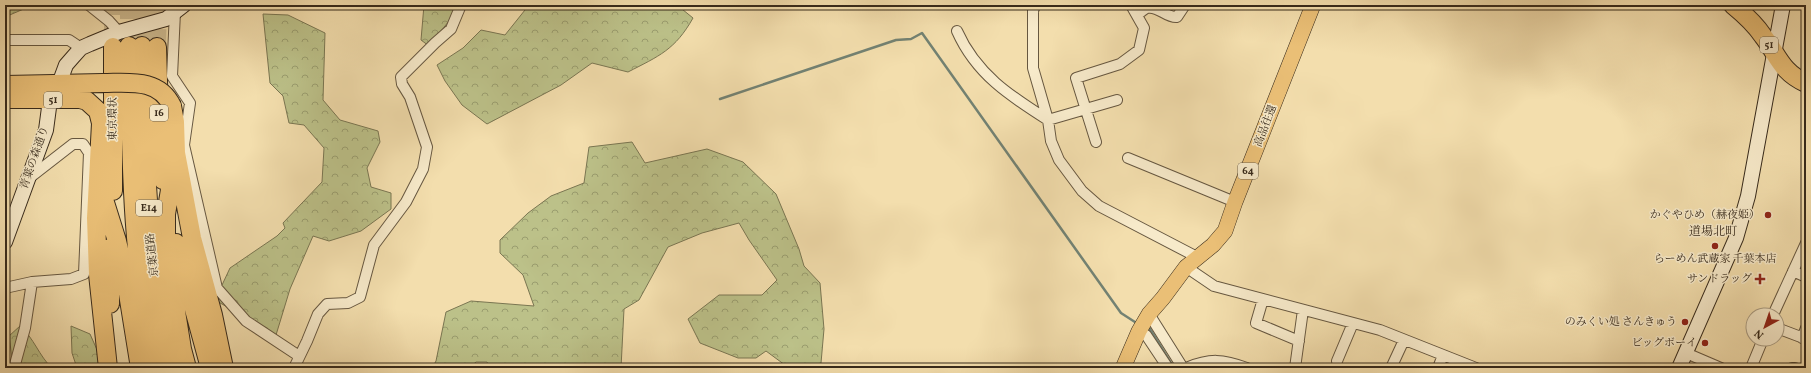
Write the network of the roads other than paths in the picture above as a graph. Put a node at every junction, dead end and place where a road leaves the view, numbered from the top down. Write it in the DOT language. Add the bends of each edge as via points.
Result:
graph roads {
  1 [pos="89,5"];
  2 [pos="461,5"];
  3 [pos="1035,5"];
  4 [pos="1131,5"];
  5 [pos="1185,5"];
  6 [pos="1733,5"];
  7 [pos="1783,5"];
  8 [pos="1311,6"];
  9 [pos="179,8"];
  10 [pos="1137,15"];
  11 [pos="957,31"];
  12 [pos="5,40"];
  13 [pos="132,44"];
  14 [pos="81,48"];
  15 [pos="1775,54"];
  16 [pos="1806,82"];
  17 [pos="59,84"];
  18 [pos="5,85"];
  19 [pos="5,99"];
  20 [pos="50,100"];
  21 [pos="1117,100"];
  22 [pos="1085,110"];
  23 [pos="1048,120"];
  24 [pos="1096,142"];
  25 [pos="176,153"];
  26 [pos="1128,158"];
  27 [pos="98,178"];
  28 [pos="28,179"];
  29 [pos="163,180"];
  30 [pos="113,191"];
  31 [pos="1235,202"];
  32 [pos="5,242"];
  33 [pos="176,243"];
  34 [pos="1806,243"];
  35 [pos="110,248"];
  36 [pos="1197,257"];
  37 [pos="1186,267"];
  38 [pos="111,270"];
  39 [pos="1793,271"];
  40 [pos="184,277"];
  41 [pos="1806,277"];
  42 [pos="32,282"];
  43 [pos="5,288"];
  44 [pos="1263,299"];
  45 [pos="1777,307"];
  46 [pos="1303,310"];
  47 [pos="1149,314"];
  48 [pos="1353,323"];
  49 [pos="1806,328"];
  50 [pos="1139,331"];
  51 [pos="1785,331"];
  52 [pos="1804,339"];
  53 [pos="1404,340"];
  54 [pos="1299,341"];
  55 [pos="1760,347"];
  56 [pos="1686,353"];
  57 [pos="1443,355"];
  58 [pos="299,356"];
  59 [pos="1337,361"];
  60 [pos="1163,365"];
  61 [pos="14,368"];
  62 [pos="108,368"];
  63 [pos="119,368"];
  64 [pos="131,368"];
  65 [pos="140,368"];
  66 [pos="156,368"];
  67 [pos="171,368"];
  68 [pos="187,368"];
  69 [pos="194,368"];
  70 [pos="210,368"];
  71 [pos="224,368"];
  72 [pos="294,368"];
  73 [pos="1124,368"];
  74 [pos="1183,368"];
  75 [pos="1186,368"];
  76 [pos="1247,368"];
  77 [pos="1295,368"];
  78 [pos="1391,368"];
  79 [pos="1438,368"];
  80 [pos="1476,368"];
  81 [pos="1679,368"];
  82 [pos="1721,368"];
  83 [pos="1751,368"];
  84 [pos="1792,368"];
  85 [pos="1795,368"];
  1 -- 13 [label="street"];
  2 -- 58 [label="street" via="451,29 401,77 427,147 423,169 406,202 374,245 360,297 348,303 327,304 318,314"];
  3 -- 23 [label="street" via="1033,68"];
  4 -- 10 [label="street"];
  5 -- 10 [label="street" via="1177,17 1172,18 1153,8 1147,8"];
  6 -- 15 [label="highway, 51" via="1762,34"];
  7 -- 15 [label="street"];
  8 -- 31 [label="main road, 高品往還 / 64"];
  9 -- 13 [label="street, 青葉の森通り"];
  9 -- 58 [label="street" via="172,76 190,103 184,145 217,288 246,321"];
  10 -- 22 [label="street" via="1144,28 1139,50 1120,64 1076,78"];
  11 -- 23 [label="street" via="970,56 983,71 1009,95"];
  12 -- 14 [label="street" via="69,40"];
  13 -- 14 [label="street, 青葉の森通り"];
  13 -- 29 [label="highway, 16" via="160,146"];
  13 -- 30 [label="highway, 東京環状"];
  13 -- 66 [label="highway, 京葉道路 / E14" via="131,166 143,290"];
  13 -- 67 [label="highway, 京葉道路 / E14" via="158,301"];
  14 -- 17 [label="street, 青葉の森通り" via="66,65"];
  15 -- 16 [label="highway, 51" via="1788,72"];
  15 -- 56 [label="street" via="1748,196 1736,238"];
  17 -- 18 [label="highway, 51"];
  17 -- 20 [label="street, 青葉の森通り"];
  17 -- 25 [label="highway, 51, bridge" via="147,85 166,94 172,106 175,122"];
  19 -- 20 [label="highway, 51"];
  20 -- 27 [label="highway, 51" via="80,99 87,101 98,111 101,128"];
  20 -- 28 [label="street, 青葉の森通り" via="46,130"];
  21 -- 22 [label="street"];
  22 -- 23 [label="street"];
  22 -- 24 [label="street"];
  23 -- 36 [label="street" via="1051,141 1059,160 1082,191 1098,206"];
  25 -- 68 [label="highway" via="166,214 166,249"];
  25 -- 71 [label="highway" via="192,238"];
  26 -- 31 [label="street"];
  27 -- 62 [label="highway" via="98,274"];
  27 -- 65 [label="highway" via="123,264"];
  28 -- 32 [label="street, 青葉の森通り"];
  28 -- 42 [label="street" via="73,144 83,144 89,153 84,274 71,279"];
  31 -- 36 [label="main road, 高品往還 / 64" via="1225,231 1213,245"];
  33 -- 40 [label="highway"];
  34 -- 39 [label="street"];
  35 -- 38 [label="highway"];
  36 -- 37 [label="main road, 高品往還 / 64"];
  37 -- 44 [label="street" via="1214,286"];
  37 -- 47 [label="main road, 高品往還 / 64"];
  38 -- 63 [label="highway" via="110,307"];
  38 -- 64 [label="highway"];
  39 -- 41 [label="street"];
  39 -- 45 [label="street"];
  40 -- 69 [label="highway"];
  40 -- 70 [label="highway"];
  42 -- 43 [label="street"];
  42 -- 61 [label="street" via="26,328"];
  44 -- 46 [label="street"];
  44 -- 54 [label="street" via="1256,323"];
  46 -- 48 [label="street"];
  46 -- 54 [label="street"];
  47 -- 50 [label="main road, 64"];
  47 -- 74 [label="street"];
  48 -- 53 [label="street"];
  48 -- 59 [label="street"];
  49 -- 52 [label="street"];
  50 -- 60 [label="street" via="1146,335"];
  50 -- 73 [label="main road, 64"];
  51 -- 52 [label="street"];
  53 -- 57 [label="street"];
  53 -- 78 [label="street"];
  54 -- 77 [label="street"];
  55 -- 83 [label="street"];
  56 -- 81 [label="street"];
  56 -- 82 [label="street"];
  57 -- 79 [label="street"];
  57 -- 80 [label="street"];
  58 -- 72 [label="street"];
  75 -- 76 [label="street" via="1202,362 1219,360"];
  84 -- 85 [label="street"];
}
